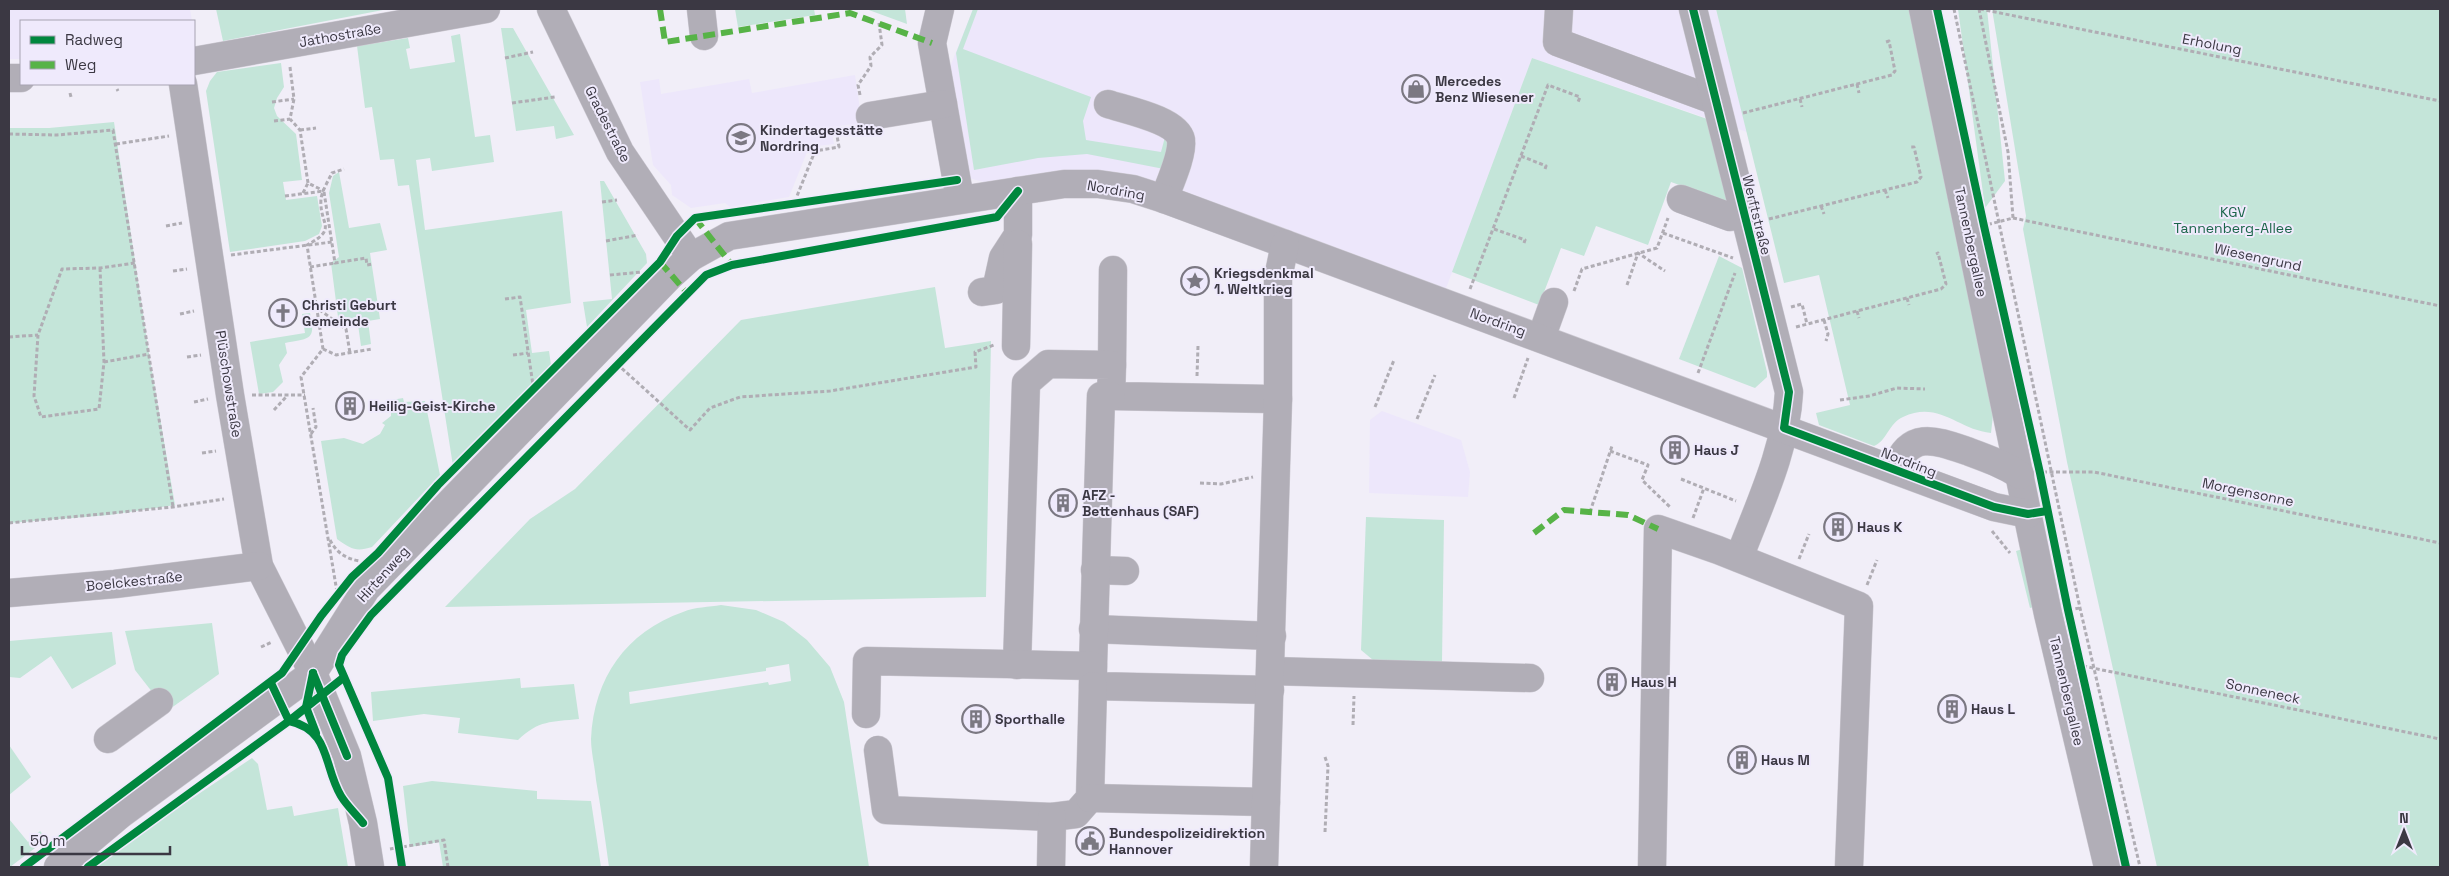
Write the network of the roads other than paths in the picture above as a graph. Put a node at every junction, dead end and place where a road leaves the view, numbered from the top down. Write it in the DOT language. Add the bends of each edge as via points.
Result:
graph roads {
  1 [pos="486,9"];
  2 [pos="551,9"];
  3 [pos="701,9"];
  4 [pos="940,9"];
  5 [pos="1559,9"];
  6 [pos="1693,9"];
  7 [pos="1923,9"];
  8 [pos="704,36"];
  9 [pos="195,61"];
  10 [pos="183,85"];
  11 [pos="943,104"];
  12 [pos="1108,104"];
  13 [pos="1727,108"];
  14 [pos="862,115"];
  15 [pos="1018,191"];
  16 [pos="960,199"];
  17 [pos="1164,199"];
  18 [pos="1681,199"];
  19 [pos="1746,220"];
  20 [pos="1018,235"];
  21 [pos="1286,244"];
  22 [pos="692,257"];
  23 [pos="1113,270"];
  24 [pos="982,292"];
  25 [pos="1563,300"];
  26 [pos="1017,342"];
  27 [pos="1530,345"];
  28 [pos="1112,365"];
  29 [pos="1111,396"];
  30 [pos="1278,399"];
  31 [pos="1784,428"];
  32 [pos="1895,470"];
  33 [pos="2033,474"];
  34 [pos="2028,514"];
  35 [pos="1739,558"];
  36 [pos="259,566"];
  37 [pos="1095,570"];
  38 [pos="1125,571"];
  39 [pos="9,593"];
  40 [pos="1093,629"];
  41 [pos="1272,636"];
  42 [pos="1017,664"];
  43 [pos="313,673"];
  44 [pos="1093,676"];
  45 [pos="1530,678"];
  46 [pos="1270,680"];
  47 [pos="159,702"];
  48 [pos="866,714"];
  49 [pos="120,735"];
  50 [pos="878,750"];
  51 [pos="1090,798"];
  52 [pos="1266,802"];
  53 [pos="1052,817"];
  54 [pos="369,860"];
  55 [pos="58,867"];
  56 [pos="1051,867"];
  57 [pos="1264,867"];
  58 [pos="1652,867"];
  59 [pos="1849,867"];
  60 [pos="2108,867"];
  1 -- 9 [label="street, Jathostraße"];
  2 -- 22 [label="street, Gradestraße" via="620,152"];
  3 -- 8 [label="street"];
  4 -- 11 [label="street" via="932,43"];
  5 -- 13 [label="street" via="1557,42"];
  6 -- 13 [label="street, Werftstraße"];
  7 -- 33 [label="street, Tannenbergallee"];
  10 -- 36 [label="street, Plüschowstraße" via="202,263 222,397"];
  11 -- 14 [label="street"];
  11 -- 16 [label="street"];
  12 -- 17 [label="street" via="1169,124 1178,132 1181,142"];
  13 -- 19 [label="street, Werftstraße"];
  15 -- 16 [label="street, Nordring"];
  15 -- 17 [label="street, Nordring" via="1064,184 1098,184"];
  15 -- 20 [label="street"];
  16 -- 22 [label="street, Nordring" via="729,236"];
  17 -- 21 [label="street, Nordring"];
  18 -- 19 [label="street"];
  19 -- 31 [label="street, Werftstraße" via="1748,260 1780,321 1789,392"];
  20 -- 24 [label="street" via="1003,258 996,290"];
  20 -- 26 [label="street"];
  21 -- 27 [label="street, Nordring" via="1463,309"];
  21 -- 30 [label="street" via="1278,278"];
  22 -- 43 [label="street, Hirtenweg" via="366,589"];
  23 -- 28 [label="street"];
  25 -- 27 [label="street"];
  27 -- 31 [label="street, Nordring" via="1690,394"];
  28 -- 29 [label="street"];
  28 -- 42 [label="street" via="1048,364 1026,383"];
  29 -- 30 [label="street" via="1248,404"];
  29 -- 37 [label="street" via="1101,396 1106,444"];
  30 -- 41 [label="street"];
  31 -- 32 [label="street, Nordring"];
  31 -- 35 [label="street, Werftstraße" via="1779,452"];
  32 -- 33 [label="street" via="1899,458 1924,440 1938,441"];
  32 -- 34 [label="street, Nordring" via="1994,507"];
  33 -- 34 [label="street, Tannenbergallee"];
  34 -- 60 [label="street, Tannenbergallee" via="2050,624"];
  35 -- 58 [label="street" via="1688,533 1658,530"];
  35 -- 59 [label="street" via="1859,606"];
  36 -- 39 [label="street, Boelckestraße"];
  36 -- 43 [label="street, Plüschowstraße"];
  37 -- 38 [label="street"];
  37 -- 40 [label="street"];
  40 -- 41 [label="street"];
  40 -- 44 [label="street"];
  41 -- 46 [label="street"];
  42 -- 44 [label="street"];
  42 -- 48 [label="street" via="867,661"];
  43 -- 54 [label="street, Plüschowstraße" via="347,756"];
  43 -- 55 [label="street, Hirtenweg" via="121,814"];
  44 -- 46 [label="street"];
  44 -- 51 [label="street"];
  45 -- 46 [label="street" via="1355,673"];
  46 -- 52 [label="street"];
  47 -- 49 [label="street"];
  50 -- 53 [label="street" via="886,810"];
  51 -- 52 [label="street"];
  51 -- 53 [label="street" via="1076,814"];
  52 -- 57 [label="street"];
  53 -- 56 [label="street"];
}
